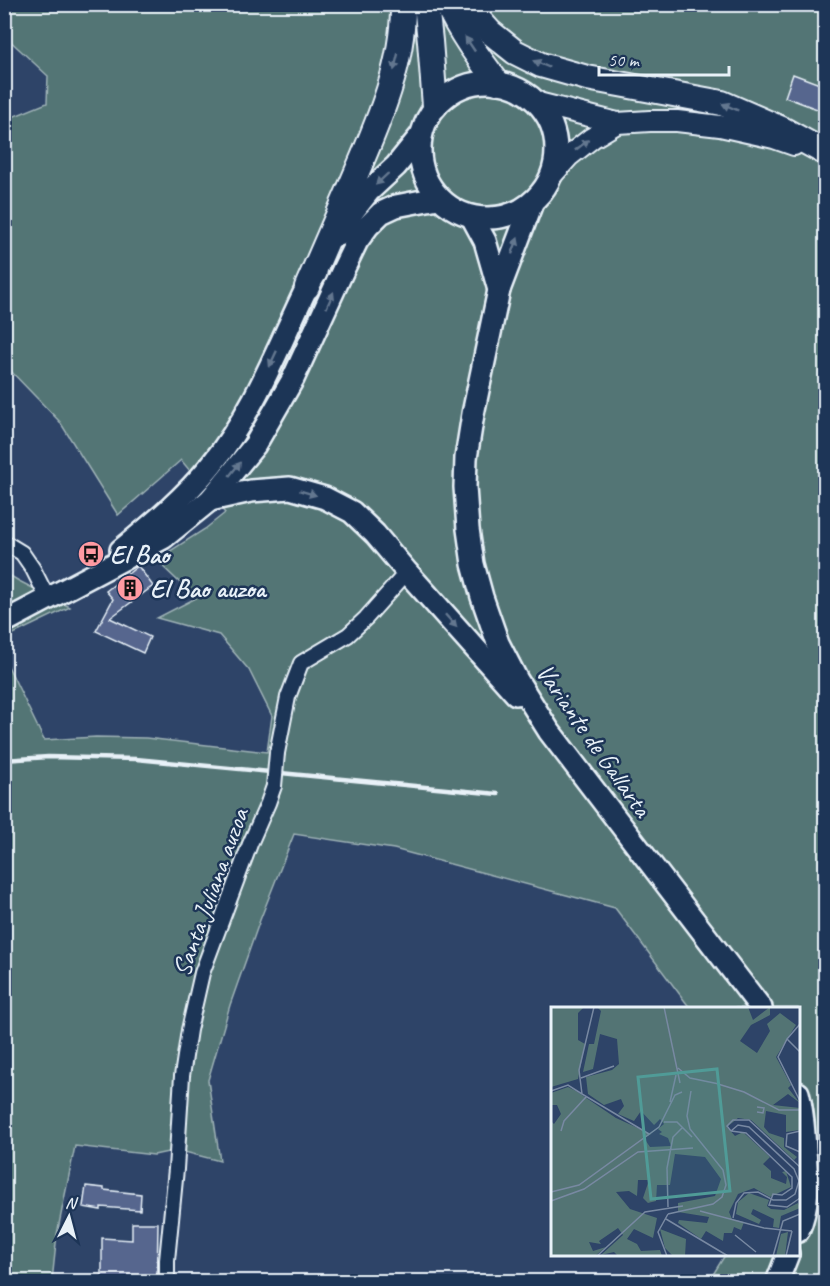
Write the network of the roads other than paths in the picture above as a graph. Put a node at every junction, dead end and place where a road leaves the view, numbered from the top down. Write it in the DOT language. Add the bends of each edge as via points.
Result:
graph roads {
  1 [pos="403,4"];
  2 [pos="426,4"];
  3 [pos="447,4"];
  4 [pos="465,4"];
  5 [pos="497,82"];
  6 [pos="538,103"];
  7 [pos="435,106"];
  8 [pos="617,123"];
  9 [pos="421,135"];
  10 [pos="825,154"];
  11 [pos="552,174"];
  12 [pos="438,198"];
  13 [pos="532,203"];
  14 [pos="472,217"];
  15 [pos="307,287"];
  16 [pos="499,290"];
  17 [pos="210,500"];
  18 [pos="4,542"];
  19 [pos="407,572"];
  20 [pos="88,577"];
  21 [pos="48,599"];
  22 [pos="4,622"];
  23 [pos="549,731"];
  24 [pos="759,1007"];
  25 [pos="800,1101"];
  26 [pos="800,1226"];
  27 [pos="787,1256"];
  28 [pos="777,1280"];
  29 [pos="167,1281"];
  1 -- 15 [label="highway, one-way" via="399,51 388,94"];
  2 -- 7 [label="highway"];
  5 -- 3 [label="highway, one-way" via="456,24"];
  10 -- 4 [label="highway, one-way" via="784,130 722,103 587,78 541,65 515,52 490,32"];
  5 -- 6 [label="main road" via="519,89"];
  5 -- 7 [label="main road" via="463,86"];
  6 -- 8 [label="street"];
  6 -- 11 [label="main road" via="555,137"];
  7 -- 9 [label="main road"];
  8 -- 10 [label="street" via="676,121 720,126"];
  11 -- 8 [label="street, one-way" via="576,150"];
  9 -- 12 [label="main road" via="422,169"];
  9 -- 15 [label="main road, one-way" via="354,210"];
  11 -- 13 [label="main road"];
  12 -- 14 [label="main road"];
  17 -- 12 [label="main road, one-way" via="255,445 293,380 357,241 368,226 381,213 396,206"];
  13 -- 14 [label="main road" via="504,217"];
  16 -- 13 [label="main road, Variante de Gallarta, one-way"];
  14 -- 16 [label="main road, Variante de Gallarta" via="485,241"];
  15 -- 20 [label="main road, one-way" via="255,395 212,464 163,516"];
  16 -- 23 [label="main road, Variante de Gallarta" via="466,458 468,529 473,564 498,643"];
  17 -- 19 [label="main road, one-way" via="290,488 325,498 352,512"];
  17 -- 20 [label="main road" via="163,538"];
  18 -- 21 [label="street" via="22,553"];
  19 -- 23 [label="main road, one-way"];
  19 -- 29 [label="street, Santa Juliana auzoa, bridge" via="348,635 301,663 288,697 274,786 205,964 189,1030"];
  20 -- 21 [label="main road"];
  21 -- 22 [label="main road"];
  23 -- 24 [label="main road, Variante de Gallarta"];
  25 -- 26 [label="main road" via="808,1189"];
  27 -- 28 [label="main road"];
}
